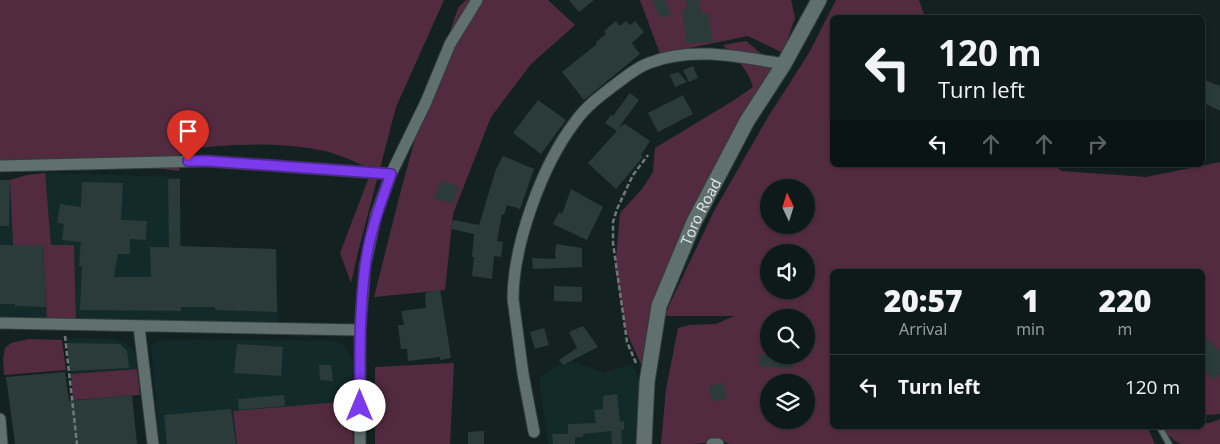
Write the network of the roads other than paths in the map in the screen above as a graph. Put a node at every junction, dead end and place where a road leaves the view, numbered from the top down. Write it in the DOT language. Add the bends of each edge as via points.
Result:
graph roads {
  1 [pos="477,0"];
  2 [pos="819,0"];
  3 [pos="784,64"];
  4 [pos="0,166"];
  5 [pos="391,174"];
  6 [pos="0,323"];
  7 [pos="139,327"];
  8 [pos="360,330"];
  9 [pos="0,419"];
  10 [pos="1162,429"];
  11 [pos="534,432"];
  12 [pos="2,444"];
  13 [pos="153,444"];
  14 [pos="360,444"];
  15 [pos="644,444"];
  16 [pos="712,444"];
  17 [pos="718,444"];
  18 [pos="1169,444"];
  1 -- 5 [label="street" via="450,44"];
  2 -- 3 [label="main road, Toro Road"];
  3 -- 11 [label="street" via="721,54 690,54 648,63 605,92 575,122 536,194 526,223 513,288 523,374"];
  3 -- 15 [label="main road, Toro Road" via="747,121 694,222 659,306 647,382"];
  4 -- 5 [label="street" via="207,161"];
  5 -- 8 [label="street" via="376,215 365,266"];
  6 -- 7 [label="street"];
  7 -- 8 [label="street"];
  7 -- 13 [label="street"];
  8 -- 14 [label="street"];
  9 -- 12 [label="street"];
  10 -- 18 [label="lane"];
  16 -- 17 [label="street"];
}
